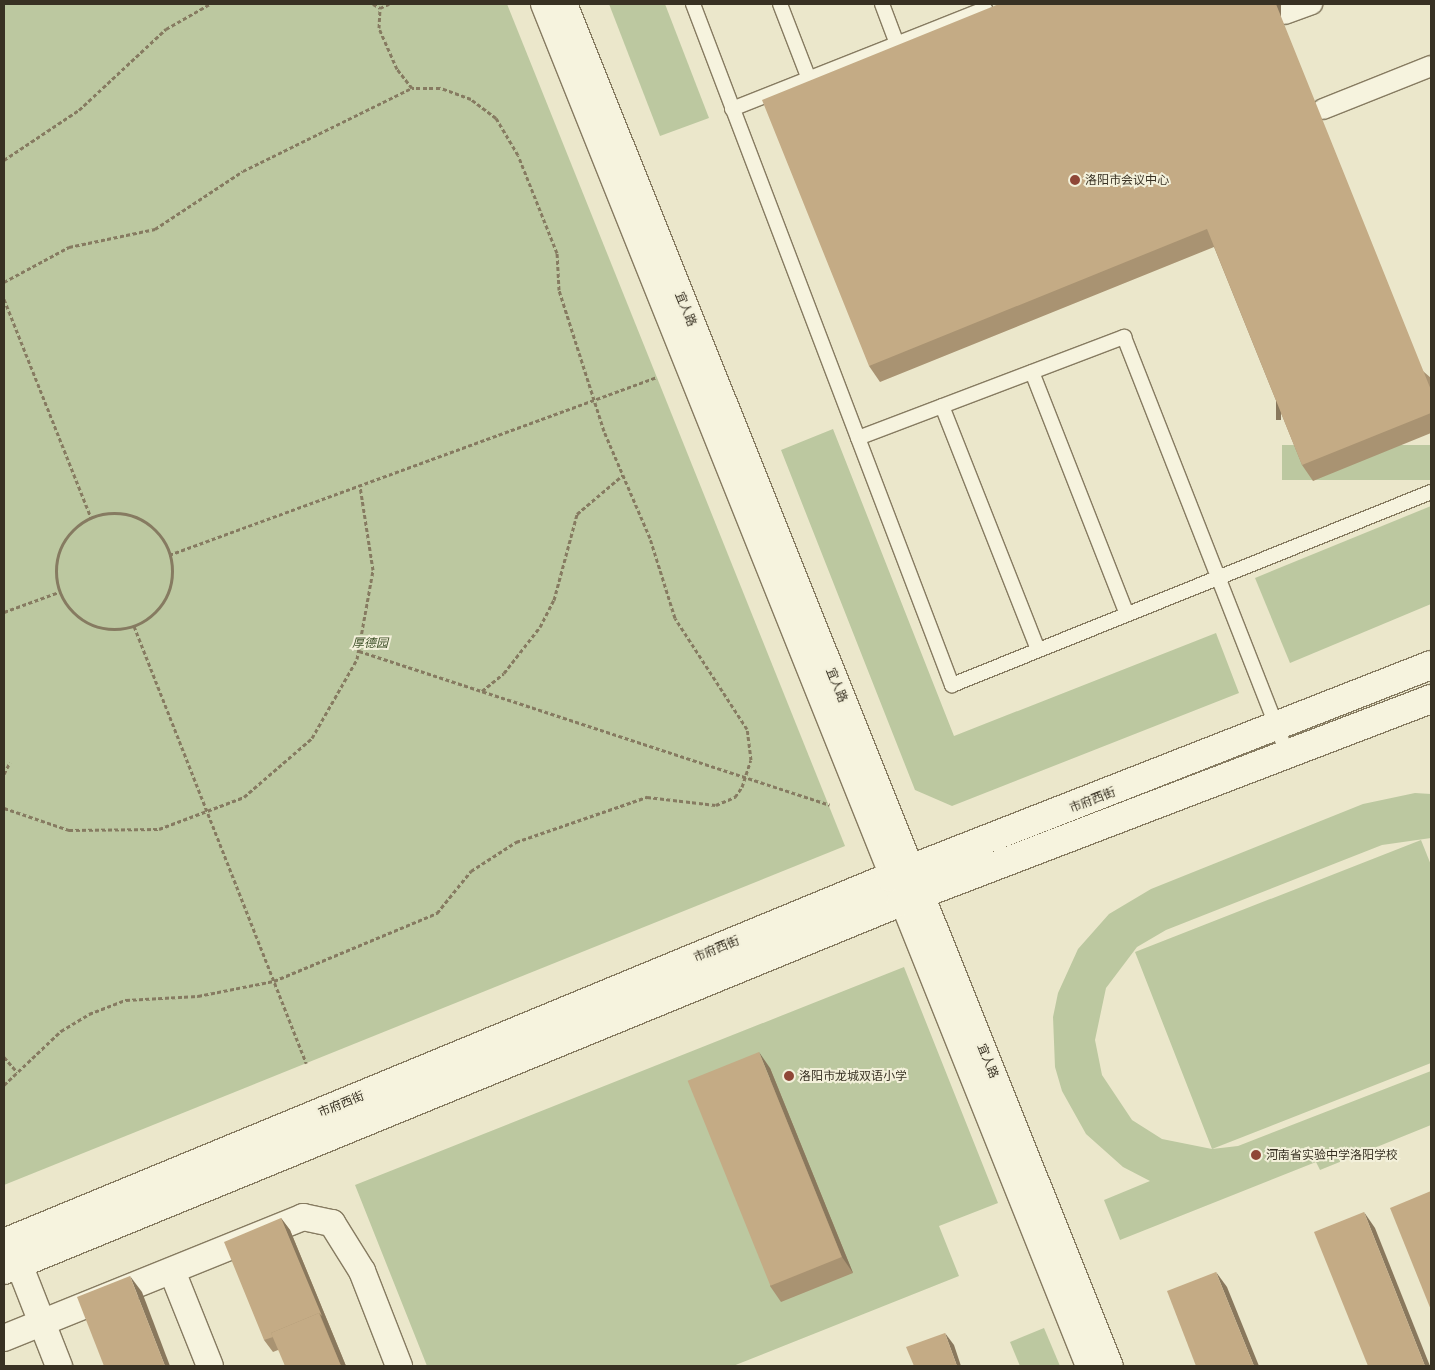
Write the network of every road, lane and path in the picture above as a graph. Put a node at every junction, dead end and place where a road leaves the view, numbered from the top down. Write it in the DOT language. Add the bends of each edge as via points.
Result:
graph roads {
  1 [pos="210,4"];
  2 [pos="373,4"];
  3 [pos="389,4"];
  4 [pos="544,4"];
  5 [pos="564,4"];
  6 [pos="693,4"];
  7 [pos="780,4"];
  8 [pos="882,4"];
  9 [pos="983,4"];
  10 [pos="1312,4"];
  11 [pos="380,8"];
  12 [pos="1285,14"];
  13 [pos="897,44"];
  14 [pos="1431,66"];
  15 [pos="809,79"];
  16 [pos="412,88"];
  17 [pos="732,109"];
  18 [pos="1323,109"];
  19 [pos="4,160"];
  20 [pos="4,282"];
  21 [pos="4,299"];
  22 [pos="1032,372"];
  23 [pos="657,377"];
  24 [pos="595,400"];
  25 [pos="942,406"];
  26 [pos="858,438"];
  27 [pos="623,475"];
  28 [pos="360,486"];
  29 [pos="1431,492"];
  30 [pos="91,518"];
  31 [pos="170,555"];
  32 [pos="1218,578"];
  33 [pos="59,592"];
  34 [pos="4,612"];
  35 [pos="1127,614"];
  36 [pos="134,626"];
  37 [pos="1038,650"];
  38 [pos="359,651"];
  39 [pos="1431,665"];
  40 [pos="482,691"];
  41 [pos="1431,699"];
  42 [pos="1278,729"];
  43 [pos="1288,756"];
  44 [pos="10,762"];
  45 [pos="4,774"];
  46 [pos="745,778"];
  47 [pos="828,805"];
  48 [pos="4,808"];
  49 [pos="207,811"];
  50 [pos="900,873"];
  51 [pos="911,898"];
  52 [pos="274,981"];
  53 [pos="4,1057"];
  54 [pos="306,1063"];
  55 [pos="16,1072"];
  56 [pos="4,1085"];
  57 [pos="9,1259"];
  58 [pos="172,1271"];
  59 [pos="43,1323"];
  60 [pos="4,1338"];
  61 [pos="59,1366"];
  62 [pos="210,1366"];
  63 [pos="399,1366"];
  64 [pos="1089,1366"];
  65 [pos="1110,1366"];
  1 -- 19 [label="path" via="166,29 79,110"];
  2 -- 11 [label="path"];
  3 -- 11 [label="path"];
  4 -- 50 [label="street, 宜人路"];
  5 -- 50 [label="street, 宜人路"];
  6 -- 17 [label="lane"];
  7 -- 15 [label="lane"];
  8 -- 13 [label="lane"];
  9 -- 13 [label="lane" via="985,9"];
  10 -- 12 [label="street"];
  11 -- 16 [label="path" via="379,28 397,69"];
  13 -- 15 [label="lane"];
  14 -- 18 [label="street"];
  15 -- 17 [label="lane"];
  16 -- 20 [label="path" via="243,171 155,229 69,247"];
  16 -- 24 [label="path" via="440,88 463,96 496,118 540,206 556,253 559,290"];
  17 -- 26 [label="lane"];
  21 -- 30 [label="path"];
  22 -- 25 [label="lane"];
  22 -- 32 [label="lane" via="1124,337"];
  22 -- 35 [label="lane"];
  23 -- 24 [label="path"];
  24 -- 27 [label="path"];
  24 -- 28 [label="path"];
  25 -- 26 [label="lane"];
  25 -- 37 [label="lane"];
  26 -- 37 [label="lane" via="952,685"];
  27 -- 40 [label="path" via="577,514 554,600 540,627 504,673"];
  27 -- 46 [label="path" via="650,538 675,618 747,729 751,760"];
  28 -- 31 [label="path"];
  28 -- 38 [label="path" via="373,570"];
  29 -- 32 [label="lane"];
  30 -- 31 [label="path" via="114,513 132,516 162,538"];
  30 -- 33 [label="path" via="66,538 58,555"];
  31 -- 36 [label="path" via="172,575 167,594 157,611"];
  32 -- 35 [label="lane"];
  32 -- 42 [label="lane"];
  33 -- 34 [label="path"];
  33 -- 36 [label="path" via="84,622 103,629"];
  35 -- 37 [label="lane"];
  36 -- 49 [label="path"];
  38 -- 40 [label="path"];
  38 -- 49 [label="path" via="312,738 244,797"];
  39 -- 42 [label="street, 市府西街"];
  40 -- 46 [label="path"];
  41 -- 43 [label="street, 市府西街"];
  42 -- 43 [label="lane"];
  42 -- 50 [label="street, 市府西街"];
  43 -- 51 [label="street, 市府西街"];
  44 -- 45 [label="path"];
  46 -- 47 [label="path"];
  46 -- 52 [label="path" via="735,797 716,805 647,797 516,842 470,871 437,913"];
  48 -- 49 [label="path" via="69,830 159,829"];
  49 -- 52 [label="path"];
  50 -- 51 [label="street, 宜人路"];
  50 -- 57 [label="street, 市府西街"];
  51 -- 57 [label="street, 市府西街"];
  51 -- 64 [label="street, 宜人路"];
  51 -- 65 [label="street, 宜人路"];
  52 -- 54 [label="path"];
  52 -- 55 [label="path" via="198,996 126,1000 61,1031"];
  53 -- 55 [label="path"];
  55 -- 56 [label="path"];
  57 -- 59 [label="street"];
  58 -- 59 [label="street"];
  58 -- 62 [label="street"];
  58 -- 63 [label="street" via="303,1217 332,1223 362,1271"];
  59 -- 60 [label="street"];
  59 -- 61 [label="street"];
}
